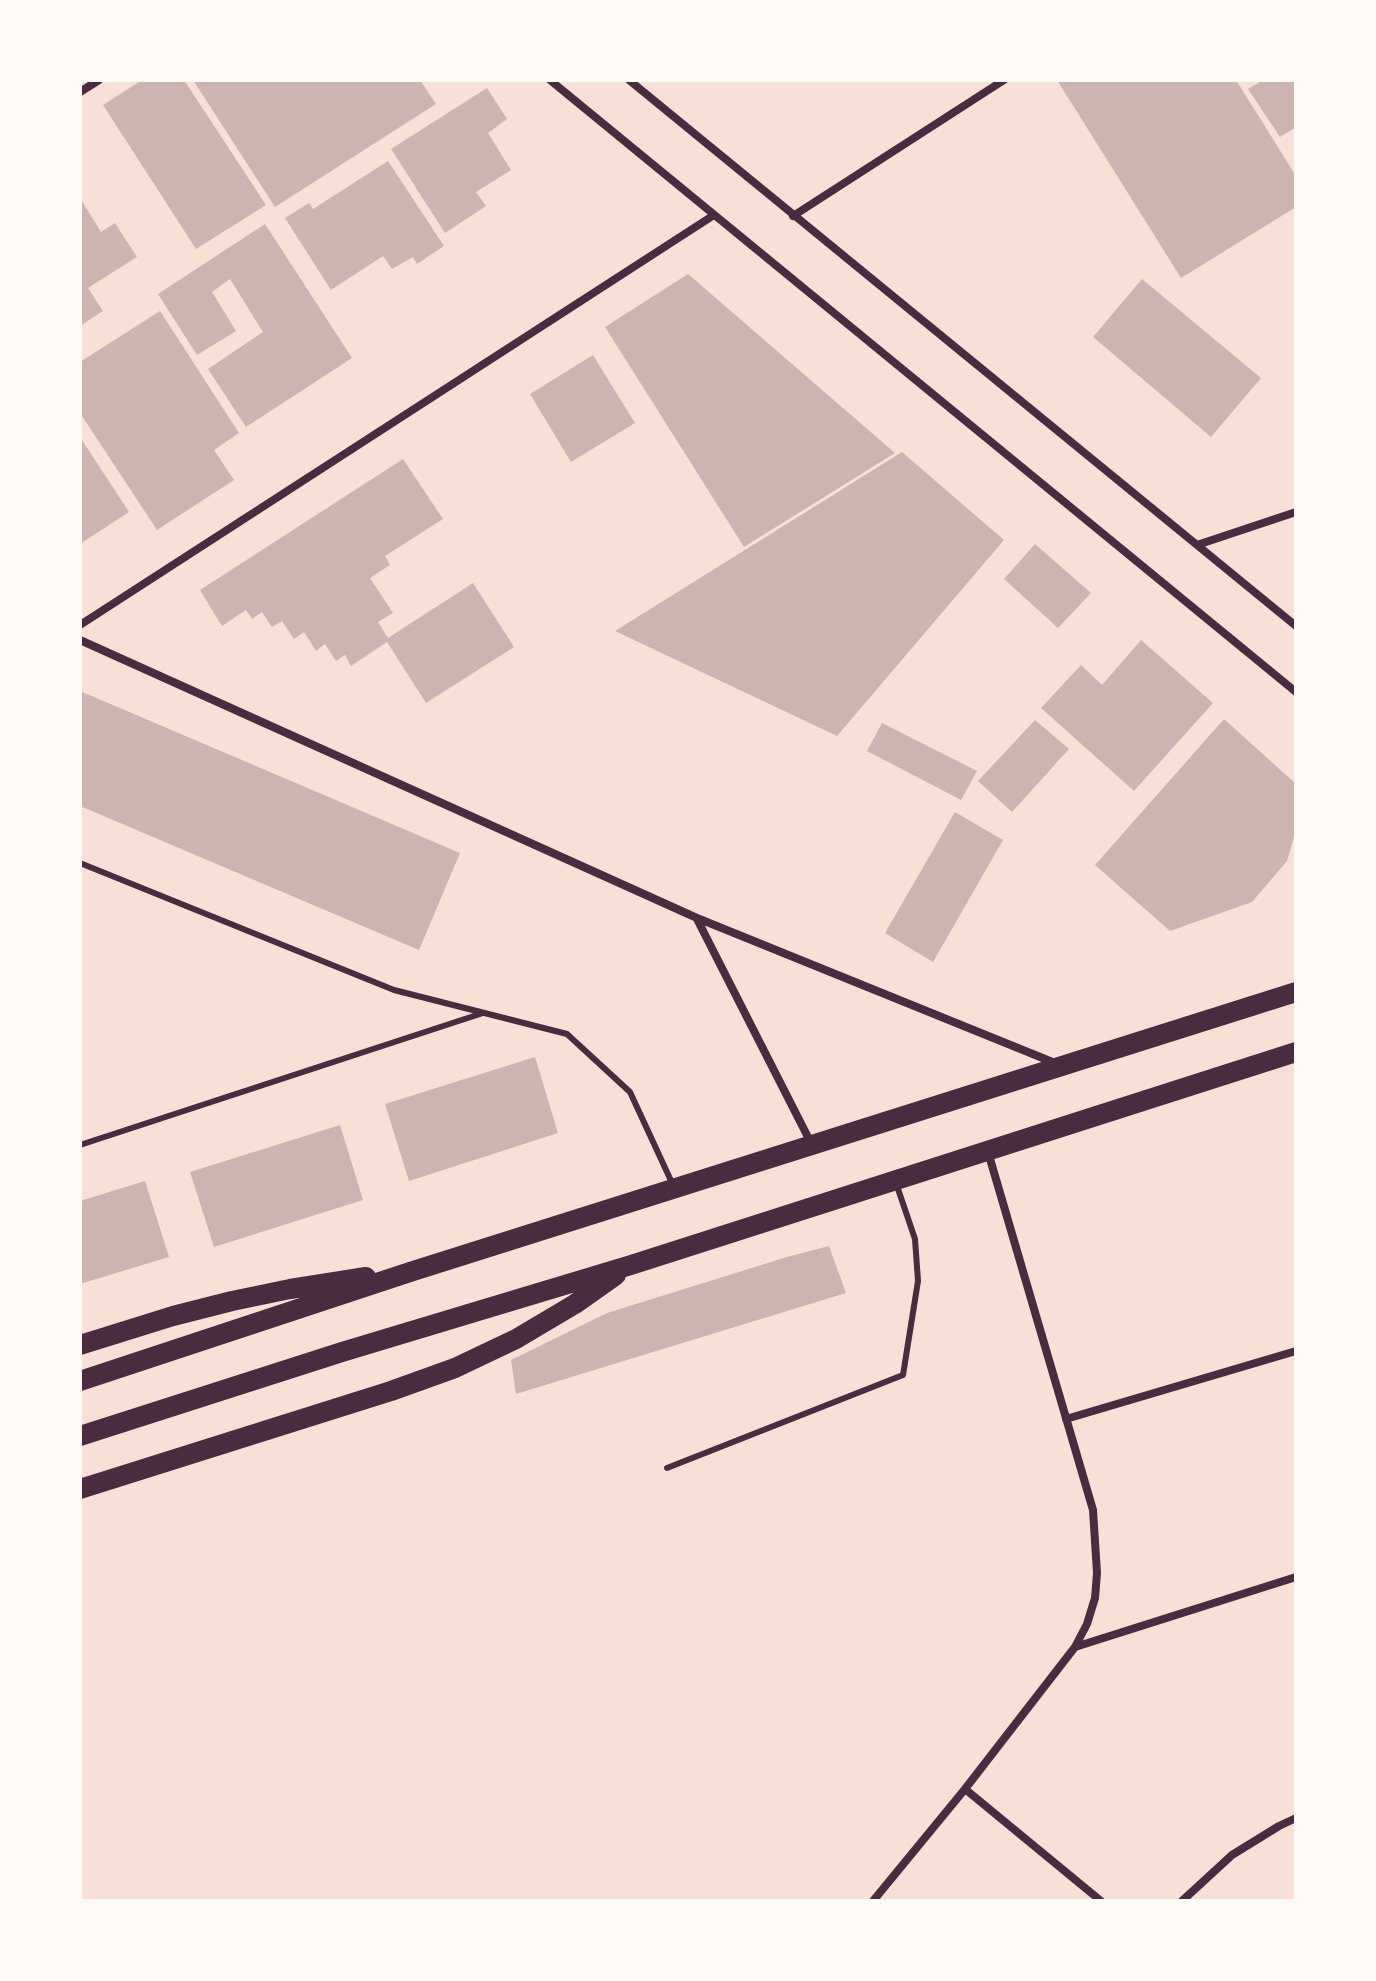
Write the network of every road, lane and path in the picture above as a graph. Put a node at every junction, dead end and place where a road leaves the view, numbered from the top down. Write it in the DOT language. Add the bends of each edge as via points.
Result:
graph roads {
  1 [pos="99,80"];
  2 [pos="550,80"];
  3 [pos="629,80"];
  4 [pos="1004,80"];
  5 [pos="80,92"];
  6 [pos="714,215"];
  7 [pos="793,216"];
  8 [pos="1296,512"];
  9 [pos="1197,545"];
  10 [pos="80,625"];
  11 [pos="1296,626"];
  12 [pos="80,640"];
  13 [pos="1296,692"];
  14 [pos="80,863"];
  15 [pos="697,918"];
  16 [pos="1296,992"];
  17 [pos="483,1013"];
  18 [pos="1296,1052"];
  19 [pos="1062,1066"];
  20 [pos="80,1145"];
  21 [pos="812,1145"];
  22 [pos="987,1151"];
  23 [pos="894,1180"];
  24 [pos="674,1188"];
  25 [pos="631,1265"];
  26 [pos="410,1272"];
  27 [pos="80,1345"];
  28 [pos="1296,1351"];
  29 [pos="80,1381"];
  30 [pos="1066,1419"];
  31 [pos="80,1436"];
  32 [pos="667,1468"];
  33 [pos="80,1489"];
  34 [pos="1296,1577"];
  35 [pos="1075,1647"];
  36 [pos="965,1789"];
  37 [pos="1296,1818"];
  38 [pos="873,1901"];
  39 [pos="1101,1901"];
  40 [pos="1182,1901"];
  1 -- 5 [label="street"];
  2 -- 6 [label="street"];
  3 -- 7 [label="street"];
  4 -- 7 [label="street"];
  6 -- 10 [label="street"];
  6 -- 13 [label="street"];
  7 -- 9 [label="street"];
  8 -- 9 [label="street"];
  9 -- 11 [label="street"];
  12 -- 15 [label="street"];
  14 -- 17 [label="lane" via="394,990"];
  15 -- 19 [label="street"];
  15 -- 21 [label="street"];
  16 -- 19 [label="main road"];
  17 -- 20 [label="lane"];
  17 -- 24 [label="lane" via="567,1034 630,1092"];
  18 -- 22 [label="main road"];
  19 -- 21 [label="main road"];
  21 -- 24 [label="main road"];
  22 -- 23 [label="main road"];
  22 -- 30 [label="street"];
  23 -- 25 [label="main road"];
  23 -- 32 [label="lane" via="915,1239 918,1281 903,1375"];
  24 -- 26 [label="main road"];
  25 -- 31 [label="main road"];
  25 -- 33 [label="main road" via="516,1339 455,1368"];
  26 -- 27 [label="main road" via="232,1301"];
  26 -- 29 [label="main road"];
  28 -- 30 [label="street"];
  30 -- 35 [label="street" via="1093,1510 1097,1573 1095,1598"];
  34 -- 35 [label="street"];
  35 -- 36 [label="street"];
  36 -- 38 [label="street"];
  36 -- 39 [label="street"];
  37 -- 40 [label="street" via="1232,1855"];
}
